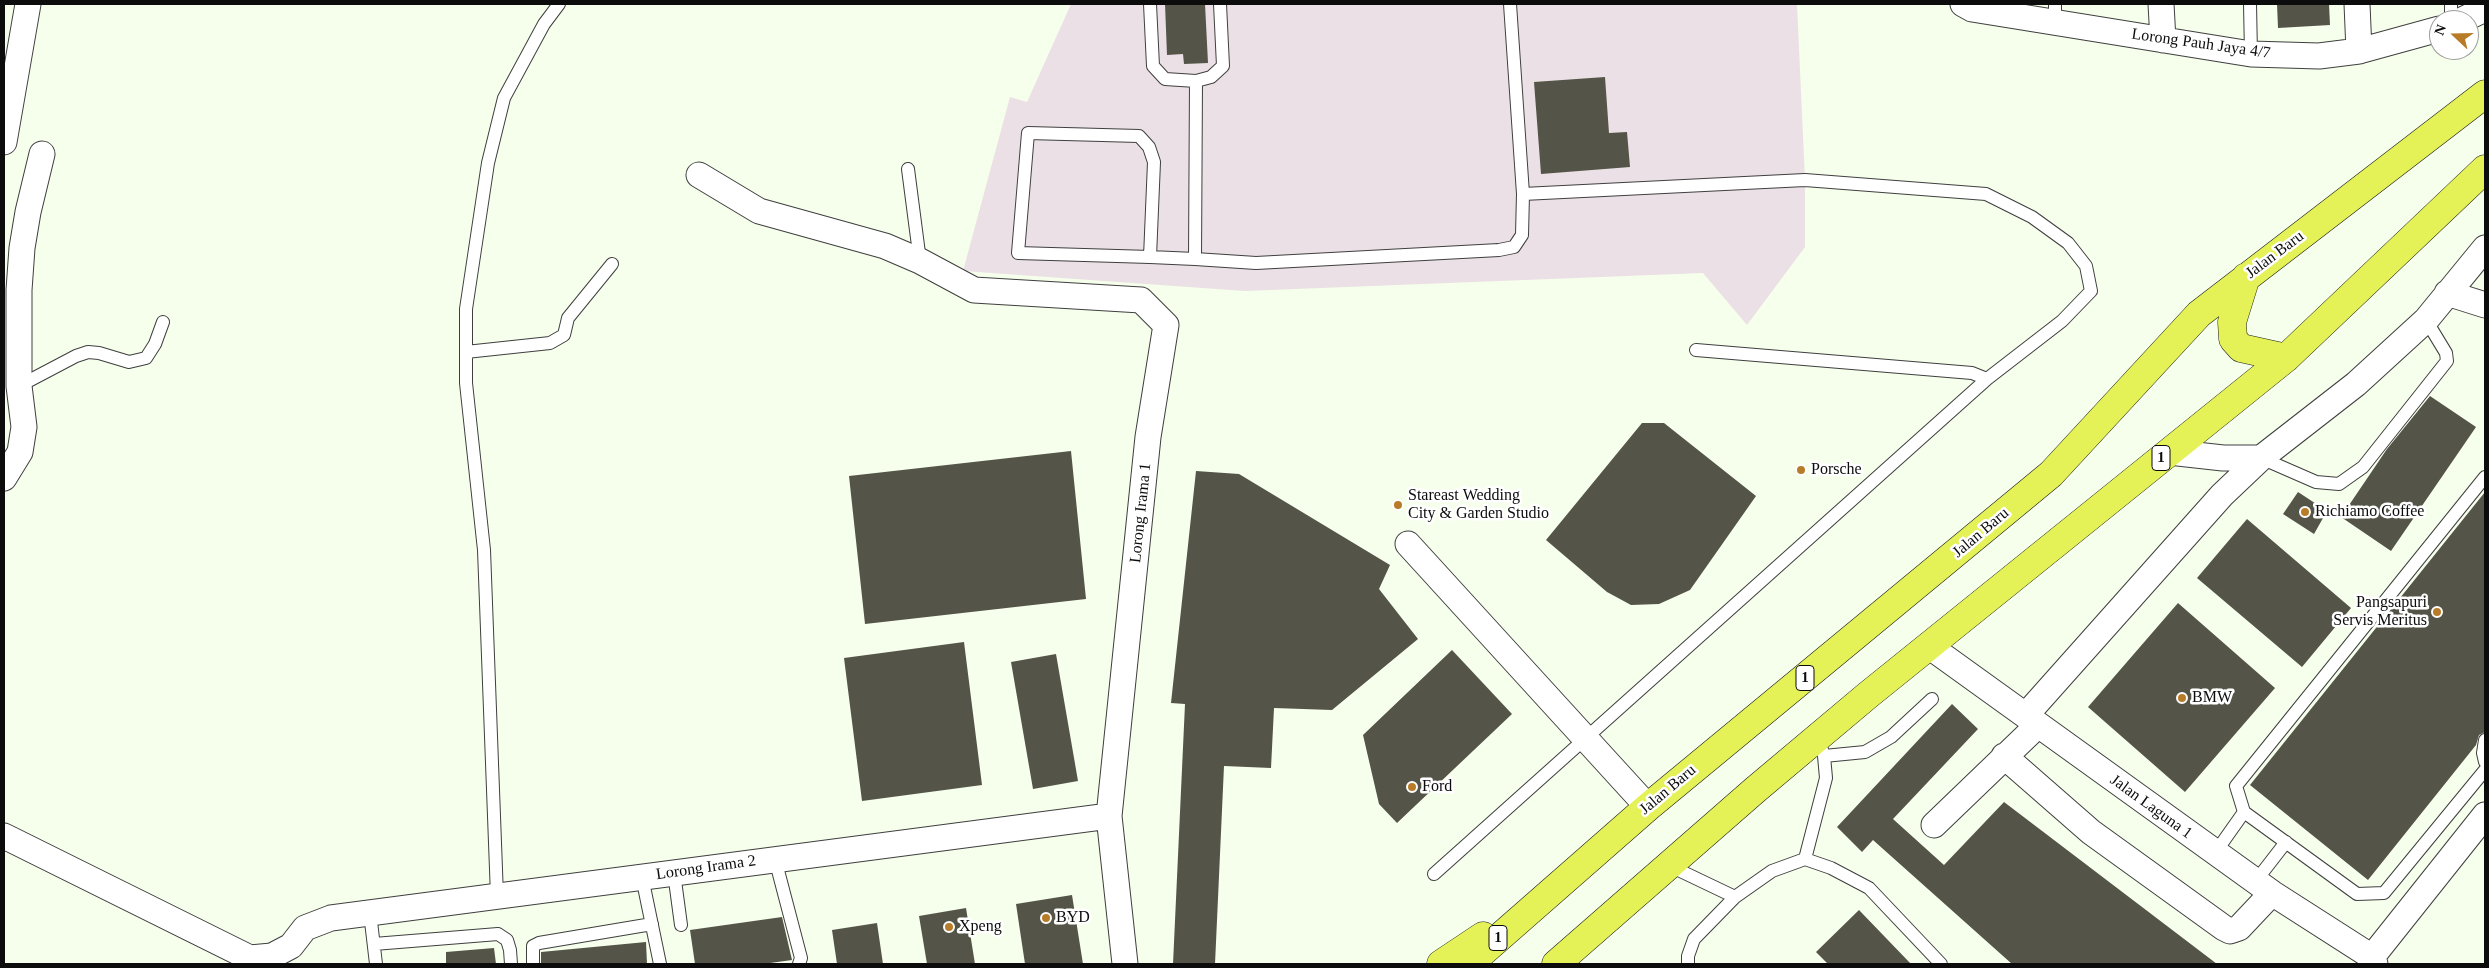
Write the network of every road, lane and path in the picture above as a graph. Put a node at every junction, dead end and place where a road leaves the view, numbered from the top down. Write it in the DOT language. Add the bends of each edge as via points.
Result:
graph roads {
  1 [pos="28,4"];
  2 [pos="559,4"];
  3 [pos="1150,4"];
  4 [pos="1220,4"];
  5 [pos="1510,4"];
  6 [pos="1963,4"];
  7 [pos="2161,4"];
  8 [pos="2250,4"];
  9 [pos="2358,4"];
  10 [pos="2055,13"];
  11 [pos="2429,32"];
  12 [pos="2163,40"];
  13 [pos="2359,51"];
  14 [pos="2251,54"];
  15 [pos="1196,82"];
  16 [pos="2485,94"];
  17 [pos="4,142"];
  18 [pos="42,154"];
  19 [pos="908,169"];
  20 [pos="2485,169"];
  21 [pos="699,175"];
  22 [pos="1523,194"];
  23 [pos="2485,248"];
  24 [pos="1150,257"];
  25 [pos="1195,259"];
  26 [pos="920,261"];
  27 [pos="612,264"];
  28 [pos="2246,277"];
  29 [pos="2447,294"];
  30 [pos="2485,306"];
  31 [pos="2426,320"];
  32 [pos="163,322"];
  33 [pos="1696,350"];
  34 [pos="466,352"];
  35 [pos="2286,358"];
  36 [pos="1987,379"];
  37 [pos="19,386"];
  38 [pos="2168,452"];
  39 [pos="2262,458"];
  40 [pos="2485,477"];
  41 [pos="4,478"];
  42 [pos="1408,544"];
  43 [pos="1929,646"];
  44 [pos="1932,699"];
  45 [pos="2032,720"];
  46 [pos="1584,739"];
  47 [pos="2485,740"];
  48 [pos="1821,747"];
  49 [pos="2004,756"];
  50 [pos="2485,762"];
  51 [pos="2485,770"];
  52 [pos="1648,807"];
  53 [pos="2244,812"];
  54 [pos="2485,815"];
  55 [pos="1109,816"];
  56 [pos="1934,825"];
  57 [pos="4,836"];
  58 [pos="2286,842"];
  59 [pos="2215,853"];
  60 [pos="775,858"];
  61 [pos="1805,859"];
  62 [pos="1668,865"];
  63 [pos="674,872"];
  64 [pos="1434,874"];
  65 [pos="642,877"];
  66 [pos="2264,888"];
  67 [pos="497,896"];
  68 [pos="1735,896"];
  69 [pos="1528,911"];
  70 [pos="370,912"];
  71 [pos="652,924"];
  72 [pos="681,925"];
  73 [pos="374,944"];
  74 [pos="2373,961"];
  75 [pos="376,964"];
  76 [pos="511,964"];
  77 [pos="533,964"];
  78 [pos="660,964"];
  79 [pos="799,964"];
  80 [pos="1125,964"];
  81 [pos="1441,964"];
  82 [pos="1469,964"];
  83 [pos="1556,964"];
  84 [pos="1688,964"];
  85 [pos="1941,964"];
  1 -- 17 [label="street"];
  2 -- 34 [label="lane" via="544,24 504,98 488,163 466,309"];
  3 -- 15 [label="lane" via="1153,66 1165,79"];
  4 -- 15 [label="lane" via="1223,66 1211,78"];
  5 -- 22 [label="lane"];
  6 -- 10 [label="street, Lorong Pauh Jaya 4/7" via="1972,9"];
  7 -- 12 [label="street"];
  8 -- 14 [label="lane"];
  9 -- 13 [label="street"];
  10 -- 12 [label="street, Lorong Pauh Jaya 4/7"];
  11 -- 13 [label="street, Lorong Pauh Jaya 4/7"];
  12 -- 14 [label="street, Lorong Pauh Jaya 4/7"];
  13 -- 14 [label="street, Lorong Pauh Jaya 4/7" via="2319,56"];
  15 -- 25 [label="lane"];
  16 -- 28 [label="highway, Jalan Baru / 1"];
  18 -- 37 [label="street" via="22,248 18,290"];
  19 -- 26 [label="lane"];
  20 -- 35 [label="highway, 1"];
  21 -- 26 [label="street" via="758,211 885,246"];
  22 -- 25 [label="lane" via="1522,235 1514,247 1499,250 1256,263"];
  22 -- 36 [label="lane" via="1805,180 1986,194 2032,217 2068,243 2086,266 2091,291 2062,321"];
  23 -- 29 [label="street"];
  24 -- 24 [label="lane" via="1018,253 1028,133 1140,136 1149,147 1154,162"];
  24 -- 25 [label="lane"];
  26 -- 55 [label="street, Lorong Irama 1" via="974,290 1141,300 1166,325 1148,437"];
  27 -- 34 [label="lane" via="568,318 564,335 550,343"];
  28 -- 35 [label="highway" via="2232,322 2233,339 2241,348"];
  28 -- 52 [label="highway, Jalan Baru / 1" via="2199,314 2051,474"];
  29 -- 30 [label="street"];
  29 -- 31 [label="street"];
  31 -- 39 [label="street" via="2356,384"];
  31 -- 39 [label="lane" via="2446,353 2447,361 2363,467 2339,484 2316,482"];
  32 -- 37 [label="lane" via="146,358 129,362 88,352"];
  33 -- 36 [label="lane" via="1972,373"];
  34 -- 67 [label="lane" via="466,383 484,550"];
  35 -- 38 [label="highway, 1"];
  36 -- 46 [label="lane"];
  37 -- 41 [label="street" via="24,427 20,452"];
  38 -- 39 [label="street"];
  38 -- 43 [label="highway, 1"];
  39 -- 45 [label="street" via="2222,496"];
  40 -- 53 [label="lane" via="2236,786"];
  42 -- 46 [label="street"];
  43 -- 45 [label="street, Jalan Laguna 1"];
  43 -- 48 [label="highway, 1"];
  44 -- 48 [label="lane" via="1891,737 1865,752"];
  45 -- 49 [label="street"];
  45 -- 59 [label="street, Jalan Laguna 1"];
  46 -- 52 [label="street"];
  46 -- 64 [label="lane"];
  47 -- 50 [label="lane"];
  48 -- 61 [label="lane" via="1826,778"];
  48 -- 62 [label="highway, 1"];
  49 -- 56 [label="street"];
  49 -- 66 [label="street" via="2090,832 2224,928 2230,931 2239,928"];
  51 -- 58 [label="lane" via="2384,893 2357,894"];
  52 -- 69 [label="highway, Jalan Baru / 1"];
  53 -- 58 [label="lane"];
  53 -- 59 [label="lane"];
  54 -- 74 [label="street"];
  55 -- 60 [label="street, Lorong Irama 2"];
  55 -- 80 [label="street, Lorong Irama 1"];
  57 -- 70 [label="street, Lorong Irama 2" via="250,958 272,956 291,946 305,928 331,918"];
  58 -- 66 [label="lane"];
  59 -- 66 [label="street, Jalan Laguna 1"];
  60 -- 63 [label="street, Lorong Irama 2"];
  60 -- 79 [label="lane" via="801,958"];
  61 -- 68 [label="lane" via="1772,871"];
  61 -- 85 [label="lane" via="1831,868 1869,888"];
  62 -- 68 [label="lane"];
  62 -- 83 [label="highway, 1"];
  63 -- 65 [label="street, Lorong Irama 2"];
  63 -- 72 [label="lane"];
  65 -- 67 [label="street, Lorong Irama 2"];
  65 -- 71 [label="lane"];
  66 -- 74 [label="street, Jalan Laguna 1"];
  67 -- 70 [label="street, Lorong Irama 2"];
  68 -- 84 [label="lane" via="1694,940"];
  69 -- 81 [label="highway" via="1464,947"];
  69 -- 82 [label="highway, Jalan Baru / 1"];
  70 -- 73 [label="lane"];
  71 -- 77 [label="lane" via="539,943 533,946"];
  71 -- 78 [label="lane"];
  73 -- 75 [label="lane"];
  73 -- 76 [label="lane" via="498,934 507,940"];
}
